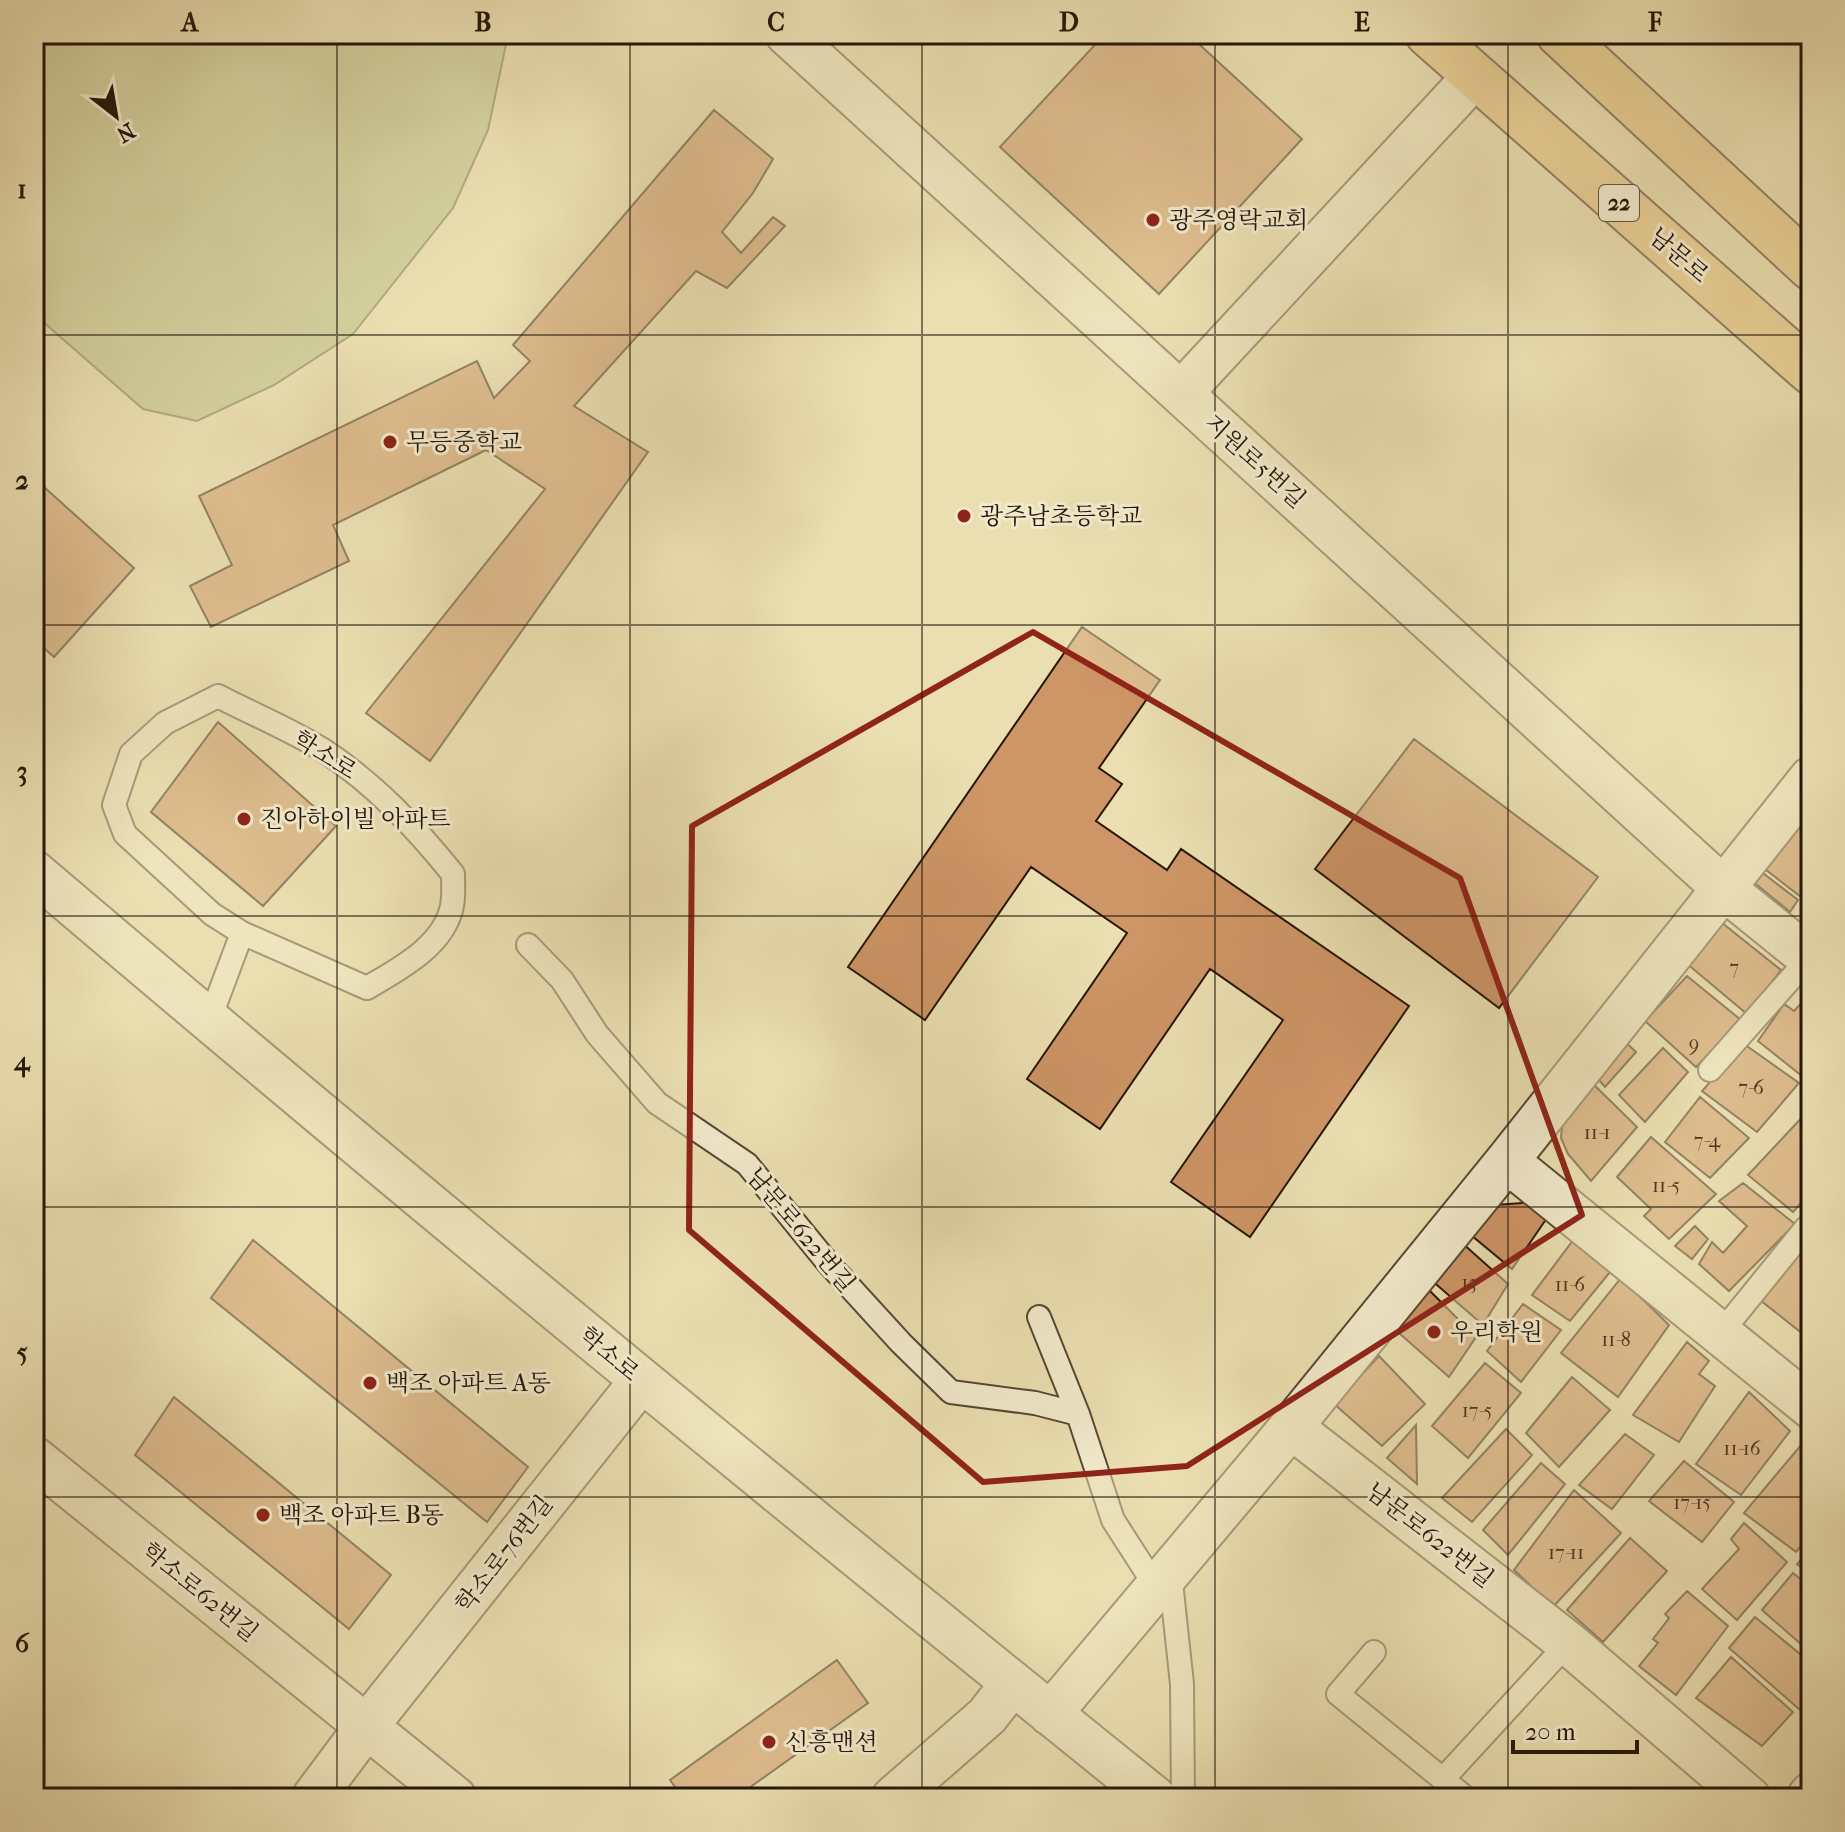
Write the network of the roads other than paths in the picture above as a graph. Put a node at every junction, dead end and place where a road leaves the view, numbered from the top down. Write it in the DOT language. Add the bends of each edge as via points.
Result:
graph roads {
  1 [pos="787,34"];
  2 [pos="1428,34"];
  3 [pos="1559,34"];
  4 [pos="1474,77"];
  5 [pos="1811,268"];
  6 [pos="1811,372"];
  7 [pos="1181,393"];
  8 [pos="1811,778"];
  9 [pos="34,872"];
  10 [pos="1722,887"];
  11 [pos="242,933"];
  12 [pos="528,945"];
  13 [pos="1810,959"];
  14 [pos="209,1021"];
  15 [pos="1710,1070"];
  16 [pos="1507,1161"];
  17 [pos="1806,1228"];
  18 [pos="1039,1317"];
  19 [pos="1720,1334"];
  20 [pos="641,1381"];
  21 [pos="1811,1407"];
  22 [pos="1078,1414"];
  23 [pos="1291,1427"];
  24 [pos="34,1458"];
  25 [pos="1163,1580"];
  26 [pos="1568,1643"];
  27 [pos="1374,1652"];
  28 [pos="1012,1684"];
  29 [pos="1050,1714"];
  30 [pos="366,1727"];
  31 [pos="1444,1778"];
  32 [pos="313,1798"];
  33 [pos="455,1798"];
  34 [pos="893,1798"];
  35 [pos="1155,1798"];
  36 [pos="1183,1798"];
  37 [pos="1466,1798"];
  38 [pos="1749,1798"];
  1 -- 7 [label="street, 지원로5번길"];
  2 -- 4 [label="main road, 남문로 / 22"];
  3 -- 5 [label="main road"];
  4 -- 6 [label="main road, 남문로 / 22"];
  4 -- 7 [label="street"];
  7 -- 10 [label="street, 지원로5번길"];
  8 -- 10 [label="street"];
  9 -- 14 [label="street, 학소로"];
  10 -- 13 [label="street"];
  10 -- 16 [label="street"];
  11 -- 11 [label="lane, 학소로" via="367,988 439,937 452,907 453,874 416,827 365,780 321,749 218,696 165,723 131,754 114,805 125,834 202,905"];
  11 -- 14 [label="lane"];
  12 -- 22 [label="lane, 남문로622번길" via="562,980 597,1034 657,1103 747,1164 828,1263 951,1392"];
  13 -- 15 [label="lane"];
  14 -- 20 [label="street, 학소로"];
  16 -- 19 [label="street"];
  16 -- 23 [label="street"];
  17 -- 19 [label="lane"];
  18 -- 22 [label="lane"];
  19 -- 21 [label="street"];
  20 -- 28 [label="street, 학소로"];
  20 -- 30 [label="street, 학소로76번길"];
  22 -- 25 [label="lane" via="1113,1520"];
  23 -- 25 [label="street"];
  23 -- 26 [label="street, 남문로622번길"];
  24 -- 30 [label="street, 학소로62번길"];
  25 -- 29 [label="street"];
  25 -- 36 [label="lane" via="1182,1684"];
  26 -- 31 [label="lane"];
  26 -- 38 [label="street, 남문로622번길"];
  27 -- 31 [label="lane" via="1338,1694"];
  28 -- 29 [label="street, 학소로"];
  28 -- 34 [label="street" via="987,1716"];
  29 -- 35 [label="street, 학소로"];
  30 -- 32 [label="street, 학소로76번길"];
  30 -- 33 [label="street"];
  31 -- 37 [label="lane"];
}
